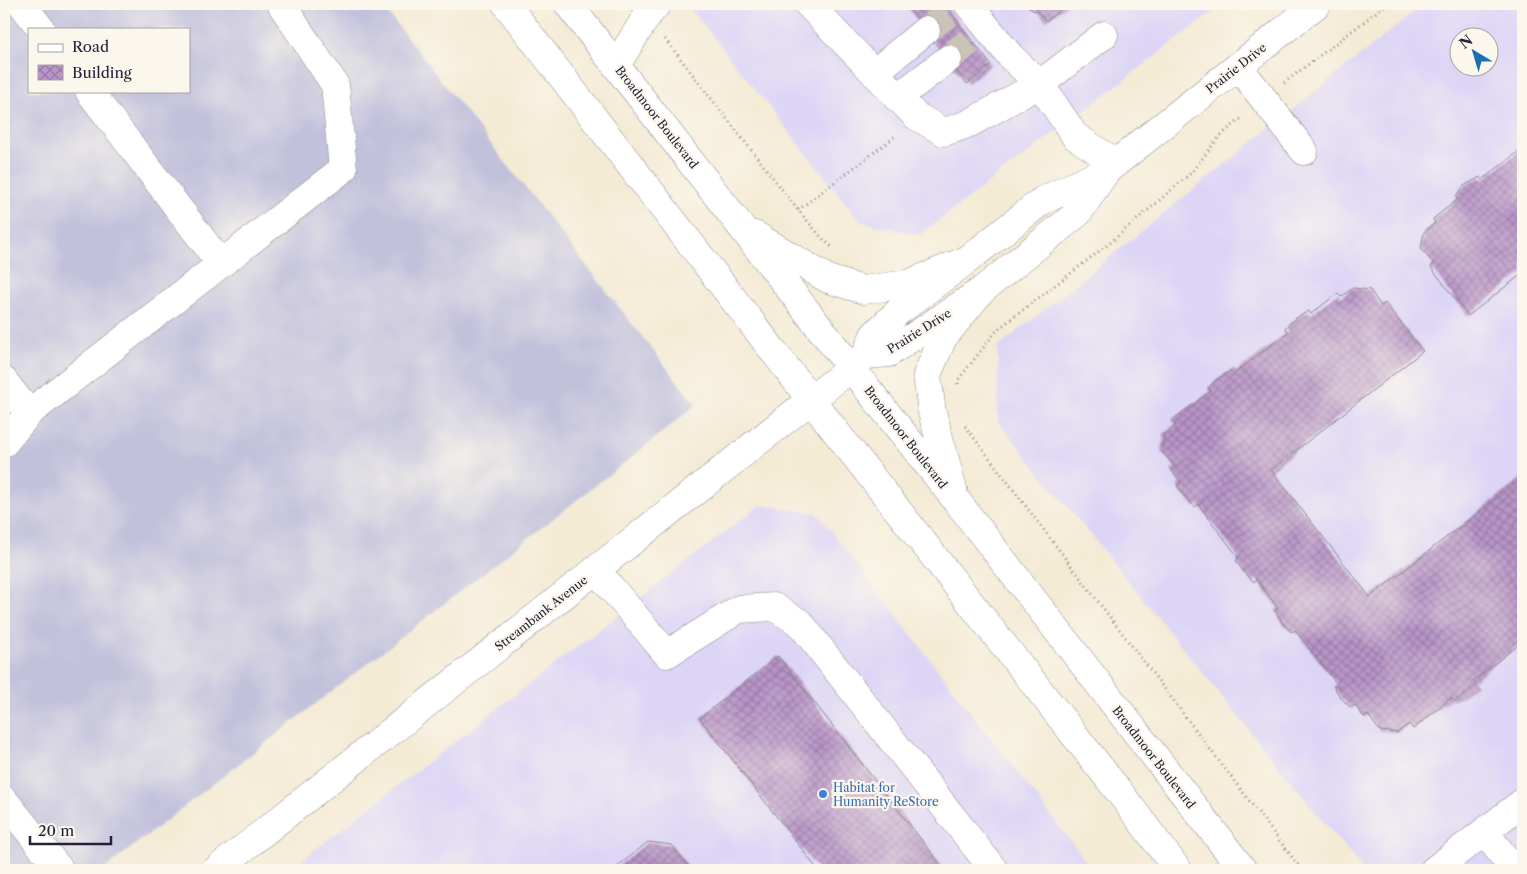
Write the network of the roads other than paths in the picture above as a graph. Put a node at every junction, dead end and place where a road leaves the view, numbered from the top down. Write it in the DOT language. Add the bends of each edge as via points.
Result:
graph roads {
  1 [pos="22,4"];
  2 [pos="281,4"];
  3 [pos="506,4"];
  4 [pos="568,4"];
  5 [pos="657,4"];
  6 [pos="808,4"];
  7 [pos="1317,4"];
  8 [pos="959,6"];
  9 [pos="41,28"];
  10 [pos="926,30"];
  11 [pos="1104,35"];
  12 [pos="948,59"];
  13 [pos="616,65"];
  14 [pos="1238,66"];
  15 [pos="874,73"];
  16 [pos="1040,84"];
  17 [pos="90,92"];
  18 [pos="897,98"];
  19 [pos="1304,151"];
  20 [pos="1112,166"];
  21 [pos="740,226"];
  22 [pos="967,260"];
  23 [pos="221,264"];
  24 [pos="981,291"];
  25 [pos="858,362"];
  26 [pos="4,381"];
  27 [pos="811,400"];
  28 [pos="29,413"];
  29 [pos="4,443"];
  30 [pos="956,500"];
  31 [pos="596,570"];
  32 [pos="4,800"];
  33 [pos="1523,802"];
  34 [pos="1485,832"];
  35 [pos="49,866"];
  36 [pos="216,870"];
  37 [pos="994,870"];
  38 [pos="1178,870"];
  39 [pos="1243,870"];
  40 [pos="1434,870"];
  41 [pos="1514,870"];
  1 -- 9 [label="main road"];
  2 -- 23 [label="main road" via="335,85 343,169"];
  3 -- 27 [label="main road"];
  4 -- 13 [label="main road, Broadmoor Boulevard"];
  5 -- 13 [label="main road"];
  6 -- 15 [label="main road"];
  7 -- 14 [label="main road, Prairie Drive"];
  8 -- 16 [label="main road" via="979,34 1011,56"];
  10 -- 15 [label="main road"];
  11 -- 16 [label="main road"];
  12 -- 18 [label="main road"];
  13 -- 21 [label="main road, Broadmoor Boulevard"];
  14 -- 19 [label="main road"];
  14 -- 20 [label="main road, Prairie Drive"];
  15 -- 18 [label="main road"];
  16 -- 18 [label="main road" via="968,124 944,132 919,118"];
  16 -- 20 [label="main road" via="1075,136"];
  17 -- 23 [label="main road"];
  20 -- 22 [label="main road, Prairie Drive" via="1042,201"];
  20 -- 24 [label="main road, Prairie Drive" via="1078,213"];
  21 -- 22 [label="main road" via="828,279 863,290 908,284"];
  21 -- 25 [label="main road, Broadmoor Boulevard"];
  22 -- 25 [label="main road, Prairie Drive" via="899,311 874,335"];
  23 -- 28 [label="main road"];
  24 -- 25 [label="main road, Prairie Drive" via="889,353"];
  24 -- 30 [label="main road" via="943,338 928,375 932,412"];
  25 -- 27 [label="main road, Streambank Avenue"];
  25 -- 30 [label="main road, Broadmoor Boulevard"];
  26 -- 28 [label="main road"];
  27 -- 31 [label="main road, Streambank Avenue"];
  27 -- 38 [label="main road"];
  28 -- 29 [label="main road"];
  30 -- 39 [label="main road, Broadmoor Boulevard"];
  31 -- 36 [label="main road, Streambank Avenue"];
  31 -- 37 [label="main road" via="668,654 739,609 774,607 800,623"];
  32 -- 35 [label="main road"];
  33 -- 34 [label="main road"];
  34 -- 40 [label="main road"];
  34 -- 41 [label="main road"];
}
